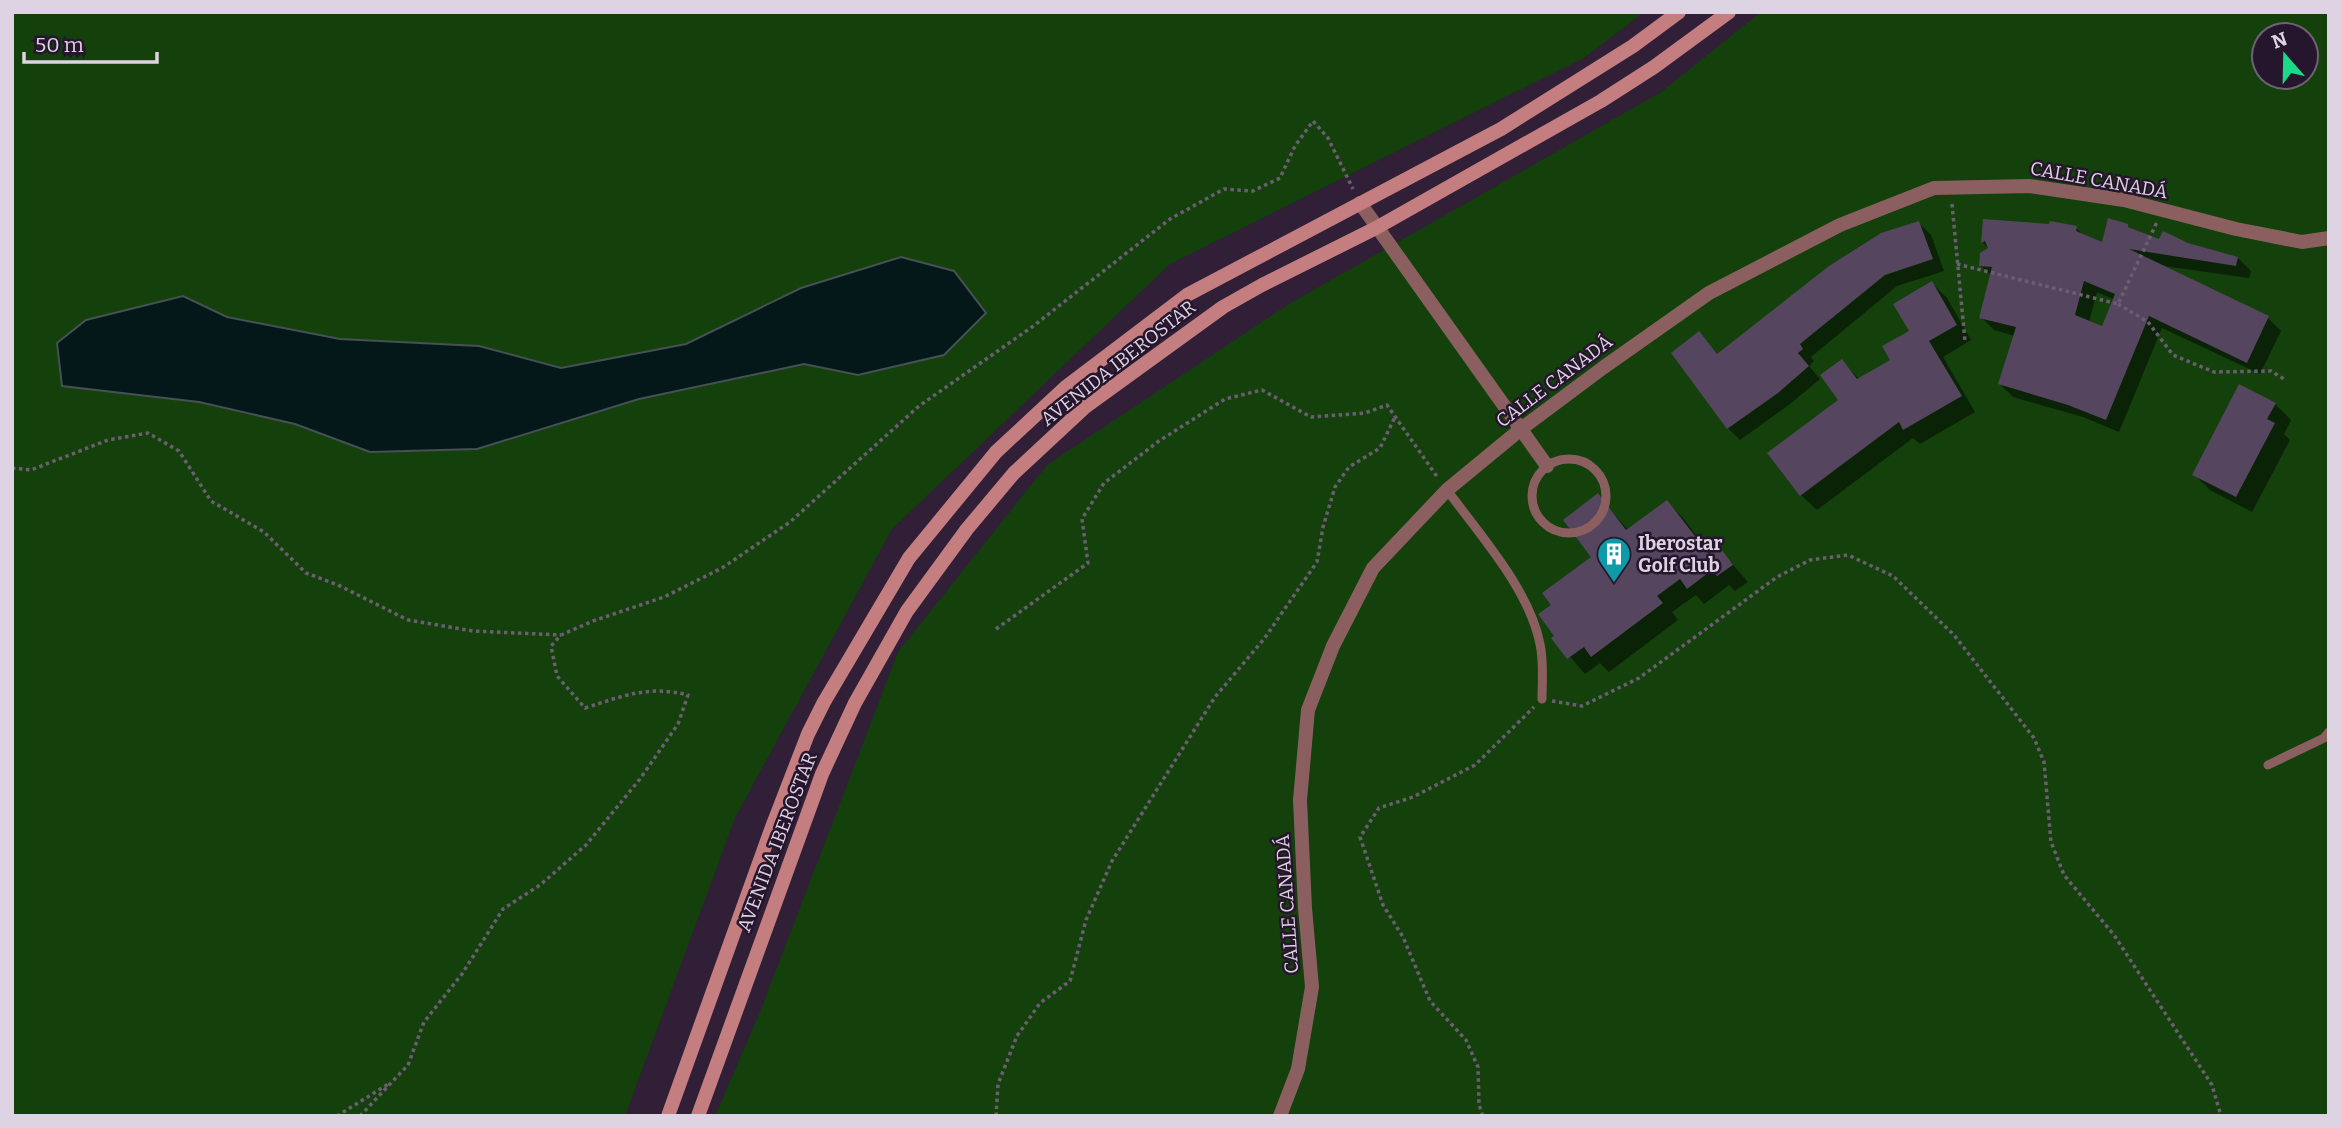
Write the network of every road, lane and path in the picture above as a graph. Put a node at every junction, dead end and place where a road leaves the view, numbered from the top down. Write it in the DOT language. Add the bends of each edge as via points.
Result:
graph roads {
  1 [pos="1679,12"];
  2 [pos="1729,12"];
  3 [pos="1951,188"];
  4 [pos="1360,203"];
  5 [pos="2162,210"];
  6 [pos="1376,228"];
  7 [pos="2329,238"];
  8 [pos="1957,264"];
  9 [pos="2118,304"];
  10 [pos="1965,341"];
  11 [pos="2284,379"];
  12 [pos="1395,417"];
  13 [pos="1521,429"];
  14 [pos="1547,466"];
  15 [pos="12,468"];
  16 [pos="1447,491"];
  17 [pos="996,629"];
  18 [pos="561,635"];
  19 [pos="1542,699"];
  20 [pos="2329,732"];
  21 [pos="2267,765"];
  22 [pos="395,1080"];
  23 [pos="337,1116"];
  24 [pos="360,1116"];
  25 [pos="668,1116"];
  26 [pos="698,1116"];
  27 [pos="996,1116"];
  28 [pos="1280,1116"];
  29 [pos="1483,1116"];
  30 [pos="2221,1116"];
  1 -- 4 [label="street, AVENIDA IBEROSTAR" via="1501,129"];
  2 -- 6 [label="street, AVENIDA IBEROSTAR" via="1601,101"];
  3 -- 5 [label="street, CALLE CANADÁ" via="2029,186"];
  3 -- 8 [label="path"];
  3 -- 13 [label="street, CALLE CANADÁ" via="1934,188 1840,225 1709,293"];
  4 -- 6 [label="street"];
  4 -- 18 [label="path" via="1328,138 1313,121 1279,178 1253,191 1224,189 1170,219 1032,327 919,407 790,522 722,569 664,597"];
  4 -- 25 [label="street, AVENIDA IBEROSTAR" via="1187,295 1067,386 996,452 909,558 808,734"];
  5 -- 7 [label="street, CALLE CANADÁ" via="2302,242"];
  5 -- 9 [label="path"];
  6 -- 13 [label="street"];
  6 -- 26 [label="street, AVENIDA IBEROSTAR" via="1262,285 1173,341 1085,407 1014,474 967,528 906,611 822,774"];
  8 -- 9 [label="path"];
  8 -- 10 [label="path"];
  9 -- 11 [label="path" via="2148,322 2173,355 2214,372 2271,371"];
  12 -- 16 [label="path"];
  12 -- 17 [label="path" via="1387,405 1364,414 1311,417 1262,390 1225,399 1104,483 1082,519 1088,563"];
  12 -- 27 [label="path" via="1380,448 1349,467 1335,487 1317,562 1264,639 1215,697 1112,861 1086,920 1070,981 1040,1003 1017,1036 998,1084"];
  13 -- 14 [label="street"];
  13 -- 16 [label="street, CALLE CANADÁ"];
  14 -- 14 [label="lane" via="1533,486 1535,511 1552,529 1564,533 1588,528 1604,509 1605,486 1600,475 1570,459"];
  15 -- 18 [label="path" via="31,470 108,440 148,433 179,451 211,501 264,532 306,573 408,620 473,631"];
  16 -- 19 [label="lane" via="1527,606 1540,645"];
  16 -- 28 [label="street, CALLE CANADÁ" via="1373,568 1333,646 1308,710 1300,800 1312,987 1298,1069"];
  18 -- 22 [label="path" via="551,646 557,676 585,708 640,691 676,692 688,695 678,724 586,845 540,885 503,909 462,974 424,1022 408,1065"];
  19 -- 29 [label="path" via="1475,765 1413,797 1379,808 1360,837 1384,905 1430,1001 1466,1040 1478,1067"];
  19 -- 30 [label="path" via="1581,706 1639,678 1777,577 1810,560 1848,555 1893,576 1954,635 2034,738 2044,762 2051,842 2064,875 2114,935 2212,1085"];
  20 -- 21 [label="lane"];
  22 -- 23 [label="path"];
  22 -- 24 [label="path"];
}
